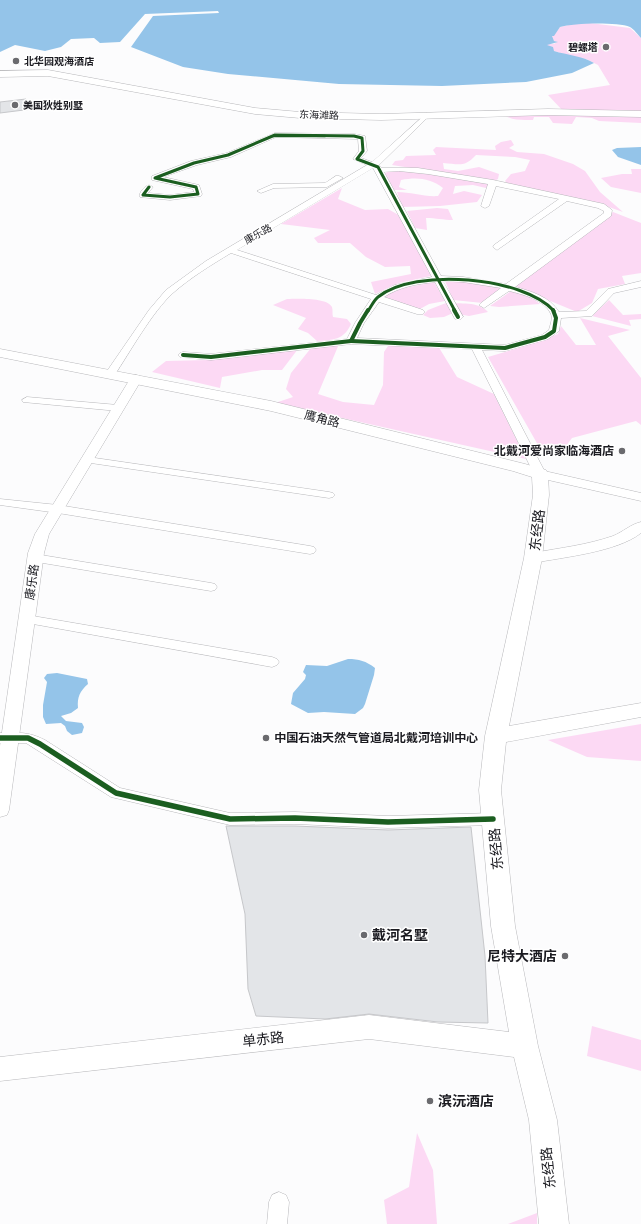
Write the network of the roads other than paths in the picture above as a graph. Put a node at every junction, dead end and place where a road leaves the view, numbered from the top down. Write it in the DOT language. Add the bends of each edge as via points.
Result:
graph roads {
  1 [pos="0,74"];
  2 [pos="641,114"];
  3 [pos="427,115"];
  4 [pos="357,159"];
  5 [pos="377,168"];
  6 [pos="493,182"];
  7 [pos="327,185"];
  8 [pos="149,187"];
  9 [pos="261,191"];
  10 [pos="565,199"];
  11 [pos="485,206"];
  12 [pos="294,214"];
  13 [pos="497,247"];
  14 [pos="230,250"];
  15 [pos="437,279"];
  16 [pos="641,284"];
  17 [pos="510,287"];
  18 [pos="378,298"];
  19 [pos="484,305"];
  20 [pos="420,312"];
  21 [pos="556,315"];
  22 [pos="458,317"];
  23 [pos="351,341"];
  24 [pos="476,348"];
  25 [pos="0,353"];
  26 [pos="183,355"];
  27 [pos="110,374"];
  28 [pos="136,379"];
  29 [pos="27,400"];
  30 [pos="118,408"];
  31 [pos="88,460"];
  32 [pos="540,474"];
  33 [pos="329,495"];
  34 [pos="641,497"];
  35 [pos="0,502"];
  36 [pos="58,509"];
  37 [pos="641,526"];
  38 [pos="310,550"];
  39 [pos="35,558"];
  40 [pos="533,558"];
  41 [pos="211,587"];
  42 [pos="27,619"];
  43 [pos="272,662"];
  44 [pos="641,710"];
  45 [pos="496,736"];
  46 [pos="5,738"];
  47 [pos="0,810"];
  48 [pos="493,819"];
  49 [pos="525,1046"];
  50 [pos="0,1069"];
  51 [pos="279,1202"];
  52 [pos="277,1224"];
  53 [pos="554,1224"];
  1 -- 3 [label="main road, 东海滩路" via="48,73 248,109 292,114"];
  2 -- 3 [label="main road, 东海滩路" via="548,112"];
  3 -- 5 [label="street, 康乐路"];
  4 -- 5 [label="street"];
  4 -- 7 [label="street" via="356,166"];
  4 -- 8 [label="street" via="363,151 362,138 275,135 228,155 194,163 155,178 196,187 198,194 184,197 143,195"];
  5 -- 6 [label="street" via="412,170"];
  5 -- 12 [label="street, 康乐路"];
  5 -- 15 [label="street"];
  6 -- 10 [label="street"];
  6 -- 11 [label="street"];
  7 -- 9 [label="street" via="273,186"];
  7 -- 12 [label="street" via="284,211"];
  10 -- 13 [label="street"];
  10 -- 17 [label="street" via="601,206 608,210 608,214"];
  12 -- 14 [label="street, 康乐路"];
  14 -- 18 [label="street"];
  14 -- 27 [label="street, 康乐路" via="169,292 152,312"];
  15 -- 17 [label="street" via="479,280"];
  15 -- 18 [label="street" via="398,287"];
  15 -- 22 [label="street"];
  16 -- 21 [label="street" via="611,292 589,314"];
  17 -- 19 [label="street"];
  17 -- 21 [label="street" via="537,297 554,309"];
  18 -- 20 [label="street"];
  18 -- 23 [label="street" via="357,325"];
  21 -- 24 [label="street" via="554,331 545,337 505,348"];
  23 -- 24 [label="street"];
  23 -- 26 [label="street" via="211,357"];
  24 -- 32 [label="street"];
  25 -- 27 [label="main road, 鹰角路"];
  27 -- 28 [label="main road, 鹰角路"];
  28 -- 30 [label="street, 康乐路"];
  28 -- 32 [label="main road, 鹰角路" via="271,406"];
  29 -- 30 [label="street"];
  30 -- 31 [label="street, 康乐路"];
  31 -- 33 [label="street"];
  31 -- 36 [label="street, 康乐路"];
  32 -- 34 [label="street, 鹰角路"];
  32 -- 40 [label="main road, 东经路" via="541,495"];
  35 -- 36 [label="street"];
  36 -- 38 [label="street"];
  36 -- 39 [label="street, 康乐路" via="42,534"];
  37 -- 40 [label="street" via="635,532 601,545"];
  39 -- 41 [label="street"];
  39 -- 42 [label="street, 康乐路"];
  40 -- 45 [label="main road, 东经路"];
  42 -- 43 [label="street"];
  42 -- 46 [label="street, 康乐路"];
  44 -- 45 [label="main road"];
  45 -- 48 [label="main road, 东经路" via="490,790"];
  46 -- 47 [label="street, 康乐路"];
  46 -- 48 [label="street" via="28,738 116,793 230,819 296,818 388,822"];
  48 -- 49 [label="main road, 东经路" via="503,926"];
  49 -- 50 [label="main road, 单赤路" via="369,1027"];
  49 -- 53 [label="main road, 东经路" via="542,1120"];
  51 -- 52 [label="street"];
}
